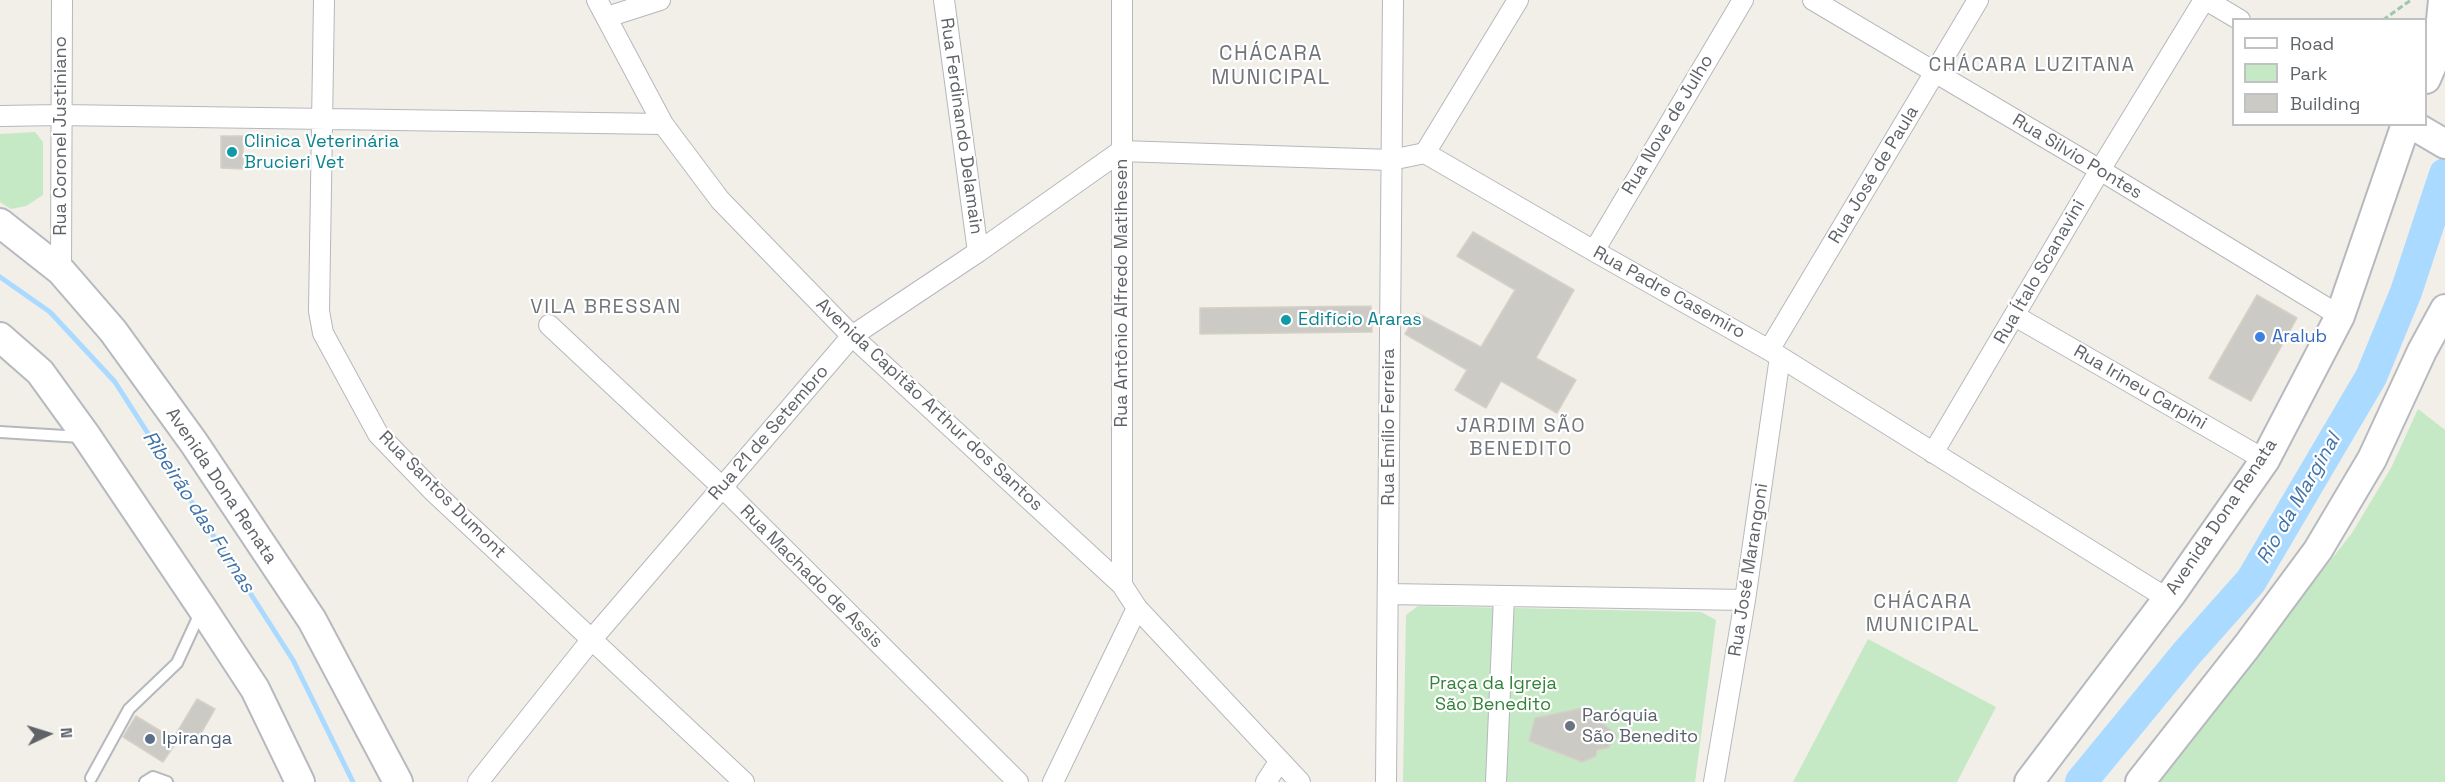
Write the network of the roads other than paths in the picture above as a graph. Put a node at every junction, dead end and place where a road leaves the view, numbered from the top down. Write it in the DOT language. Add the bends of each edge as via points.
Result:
graph roads {
  1 [pos="62,0"];
  2 [pos="324,0"];
  3 [pos="660,0"];
  4 [pos="944,0"];
  5 [pos="1122,0"];
  6 [pos="1393,0"];
  7 [pos="1518,0"];
  8 [pos="1743,0"];
  9 [pos="1813,0"];
  10 [pos="1978,0"];
  11 [pos="2205,0"];
  12 [pos="2443,0"];
  13 [pos="602,8"];
  14 [pos="2236,18"];
  15 [pos="1935,74"];
  16 [pos="2427,77"];
  17 [pos="60,115"];
  18 [pos="0,116"];
  19 [pos="321,118"];
  20 [pos="663,124"];
  21 [pos="2422,132"];
  22 [pos="1121,151"];
  23 [pos="1425,153"];
  24 [pos="1391,160"];
  25 [pos="2100,170"];
  26 [pos="0,223"];
  27 [pos="1594,251"];
  28 [pos="978,252"];
  29 [pos="61,271"];
  30 [pos="2445,309"];
  31 [pos="2015,316"];
  32 [pos="2340,316"];
  33 [pos="549,325"];
  34 [pos="852,336"];
  35 [pos="0,337"];
  36 [pos="1775,353"];
  37 [pos="0,432"];
  38 [pos="87,438"];
  39 [pos="1933,453"];
  40 [pos="2265,460"];
  41 [pos="722,487"];
  42 [pos="1122,585"];
  43 [pos="1388,594"];
  44 [pos="1504,596"];
  45 [pos="2168,599"];
  46 [pos="1745,600"];
  47 [pos="202,608"];
  48 [pos="1137,608"];
  49 [pos="592,639"];
  50 [pos="1279,762"];
  51 [pos="92,778"];
  52 [pos="145,782"];
  53 [pos="167,782"];
  54 [pos="300,782"];
  55 [pos="398,782"];
  56 [pos="478,782"];
  57 [pos="744,782"];
  58 [pos="1018,782"];
  59 [pos="1053,782"];
  60 [pos="1266,782"];
  61 [pos="1299,782"];
  62 [pos="1386,782"];
  63 [pos="1496,782"];
  64 [pos="1714,782"];
  65 [pos="2029,782"];
  66 [pos="2140,782"];
  1 -- 17 [label="street, Rua Coronel Justiniano"];
  2 -- 19 [label="street, Rua Santos Dumont"];
  3 -- 13 [label="street"];
  4 -- 28 [label="street, Rua Ferdinando Delamain"];
  5 -- 22 [label="street, Rua Antônio Alfredo Matihesen"];
  6 -- 24 [label="street, Rua Emílio Ferreira"];
  7 -- 23 [label="street"];
  8 -- 27 [label="street, Rua Nove de Julho"];
  9 -- 15 [label="street, Rua Silvio Pontes"];
  10 -- 15 [label="street, Rua José de Paula"];
  11 -- 14 [label="street"];
  11 -- 25 [label="street, Rua Ítalo Scanavini"];
  12 -- 16 [label="main road" via="2438,51"];
  13 -- 20 [label="street, Avenida Capitão Arthur dos Santos"];
  15 -- 25 [label="street, Rua Silvio Pontes"];
  15 -- 36 [label="street, Rua José de Paula"];
  17 -- 18 [label="street"];
  17 -- 19 [label="street"];
  17 -- 29 [label="street, Rua Coronel Justiniano"];
  19 -- 20 [label="street"];
  19 -- 49 [label="street, Rua Santos Dumont" via="319,311 323,333 378,434 435,493"];
  20 -- 34 [label="street, Avenida Capitão Arthur dos Santos" via="720,200"];
  21 -- 32 [label="main road, Avenida Dona Renata"];
  22 -- 24 [label="street"];
  22 -- 28 [label="street, Rua 21 de Setembro"];
  22 -- 42 [label="street, Rua Antônio Alfredo Matihesen"];
  23 -- 24 [label="street"];
  23 -- 27 [label="street, Rua Padre Casemiro"];
  24 -- 43 [label="street, Rua Emílio Ferreira"];
  25 -- 31 [label="street, Rua Ítalo Scanavini"];
  25 -- 32 [label="street, Rua Silvio Pontes"];
  26 -- 29 [label="main road, Avenida Dona Renata"];
  27 -- 36 [label="street, Rua Padre Casemiro"];
  28 -- 34 [label="street, Rua 21 de Setembro"];
  29 -- 55 [label="main road, Avenida Dona Renata" via="113,331 194,443 312,620"];
  30 -- 66 [label="main road" via="2372,459 2318,550"];
  31 -- 39 [label="street, Rua Ítalo Scanavini"];
  31 -- 40 [label="street, Rua Irineu Carpini"];
  32 -- 40 [label="main road, Avenida Dona Renata"];
  33 -- 41 [label="street, Rua Machado de Assis"];
  34 -- 41 [label="street, Rua 21 de Setembro"];
  34 -- 42 [label="street, Avenida Capitão Arthur dos Santos"];
  35 -- 38 [label="main road" via="40,372"];
  36 -- 39 [label="street, Rua Padre Casemiro"];
  36 -- 46 [label="street, Rua José Marangoni"];
  37 -- 38 [label="lane"];
  38 -- 47 [label="main road"];
  39 -- 45 [label="street, Rua Padre Casemiro"];
  40 -- 45 [label="main road, Avenida Dona Renata"];
  41 -- 49 [label="street, Rua 21 de Setembro"];
  41 -- 58 [label="street, Rua Machado de Assis"];
  42 -- 48 [label="street, Avenida Capitão Arthur dos Santos"];
  43 -- 44 [label="street"];
  43 -- 62 [label="street, Rua Emílio Ferreira"];
  44 -- 46 [label="street"];
  44 -- 63 [label="street"];
  45 -- 65 [label="main road, Avenida Dona Renata"];
  46 -- 64 [label="street, Rua José Marangoni"];
  47 -- 51 [label="lane" via="177,663 129,709"];
  47 -- 54 [label="main road" via="255,689"];
  48 -- 50 [label="street, Avenida Capitão Arthur dos Santos"];
  48 -- 59 [label="street"];
  49 -- 56 [label="street, Rua 21 de Setembro"];
  49 -- 57 [label="street, Rua Santos Dumont"];
  50 -- 60 [label="street"];
  50 -- 61 [label="street, Avenida Capitão Arthur dos Santos"];
  52 -- 53 [label="lane" via="153,777"];
}
